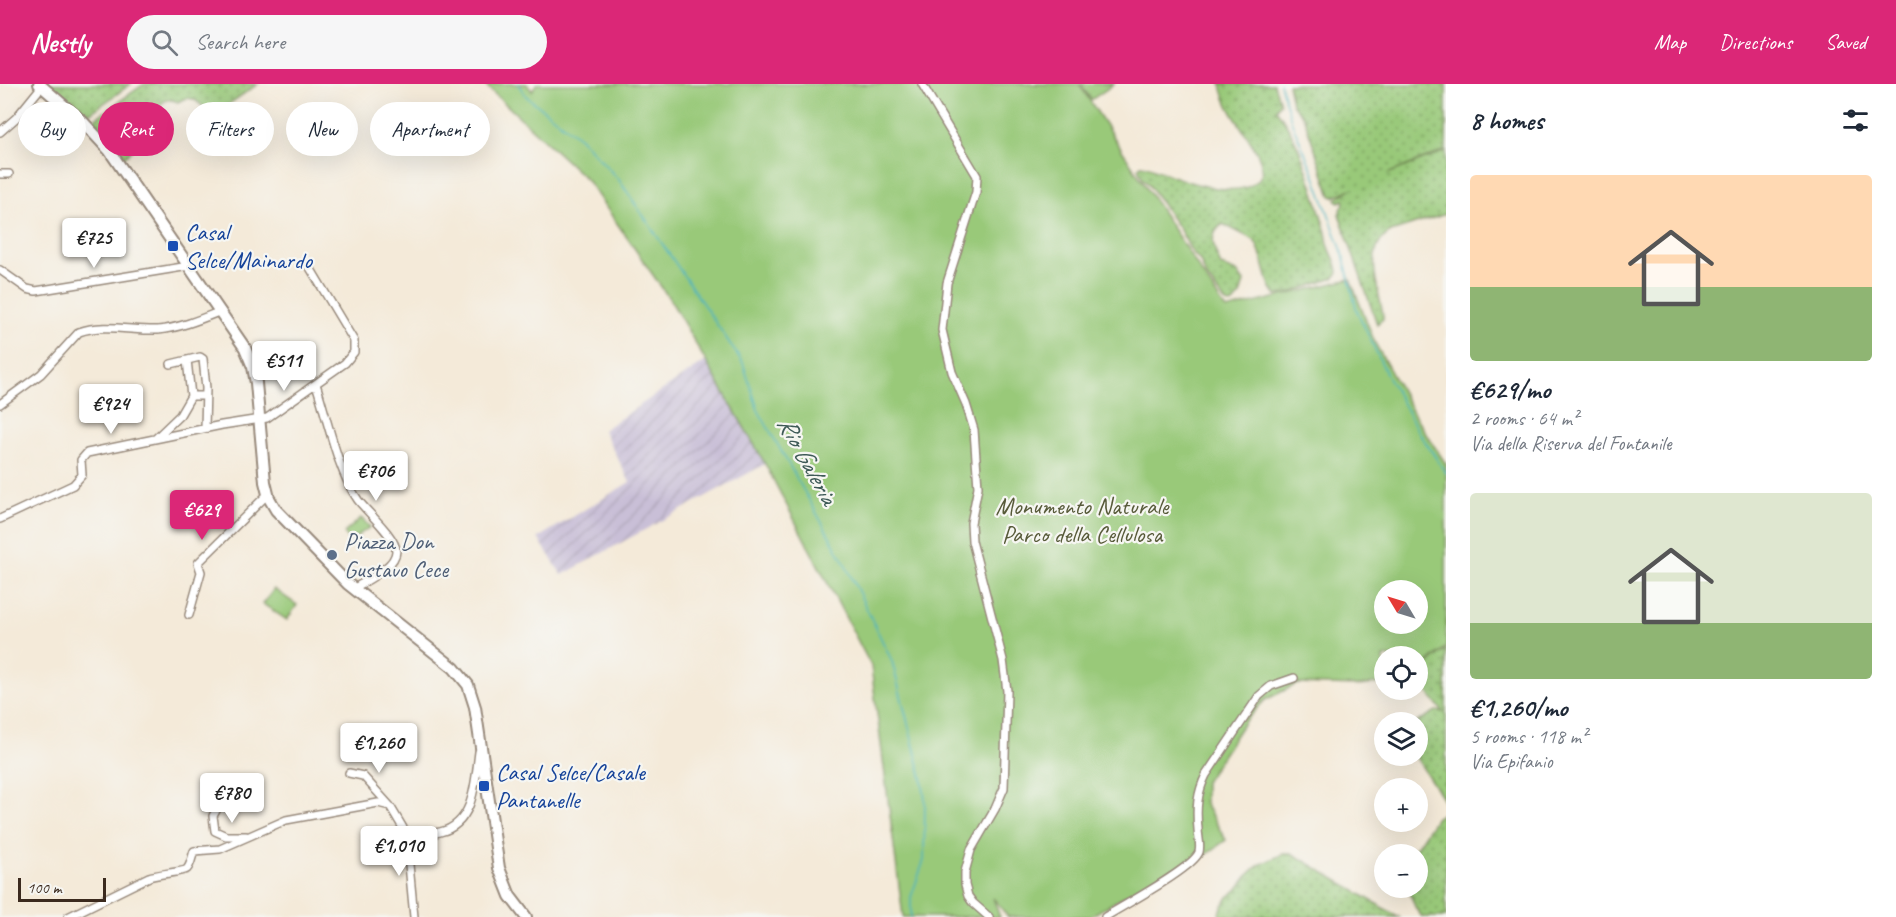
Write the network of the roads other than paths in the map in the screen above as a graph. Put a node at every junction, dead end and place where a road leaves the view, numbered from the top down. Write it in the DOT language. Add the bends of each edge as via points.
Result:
graph roads {
  1 [pos="922,84"];
  2 [pos="41,85"];
  3 [pos="0,132"];
  4 [pos="0,174"];
  5 [pos="9,174"];
  6 [pos="189,266"];
  7 [pos="309,266"];
  8 [pos="0,270"];
  9 [pos="221,311"];
  10 [pos="187,360"];
  11 [pos="171,364"];
  12 [pos="316,384"];
  13 [pos="191,396"];
  14 [pos="205,396"];
  15 [pos="0,404"];
  16 [pos="260,420"];
  17 [pos="205,428"];
  18 [pos="156,438"];
  19 [pos="268,494"];
  20 [pos="0,519"];
  21 [pos="353,589"];
  22 [pos="189,615"];
  23 [pos="1294,678"];
  24 [pos="480,744"];
  25 [pos="349,773"];
  26 [pos="219,805"];
  27 [pos="390,806"];
  28 [pos="406,833"];
  29 [pos="251,837"];
  30 [pos="68,917"];
  31 [pos="414,917"];
  32 [pos="526,917"];
  33 [pos="989,917"];
  34 [pos="1105,917"];
  1 -- 33 [label="street" via="977,176 974,198 947,282 942,330 952,372 974,430 978,487 972,541 1006,681 1004,788 971,850 964,872 968,896"];
  2 -- 3 [label="street" via="18,116"];
  2 -- 6 [label="main road" via="109,150"];
  4 -- 5 [label="street"];
  6 -- 8 [label="street" via="36,291"];
  6 -- 9 [label="main road"];
  7 -- 12 [label="street" via="355,345 347,362"];
  9 -- 15 [label="street" via="165,329 79,332 41,374"];
  9 -- 16 [label="main road" via="251,362"];
  10 -- 11 [label="street"];
  10 -- 13 [label="street"];
  10 -- 14 [label="street" via="203,359"];
  12 -- 16 [label="street"];
  12 -- 21 [label="street" via="350,485 396,549 389,566"];
  13 -- 14 [label="street"];
  13 -- 18 [label="street" via="180,415"];
  14 -- 17 [label="street"];
  16 -- 17 [label="street"];
  16 -- 19 [label="main road"];
  17 -- 18 [label="street"];
  18 -- 20 [label="street" via="87,453 81,460 82,475 74,484"];
  19 -- 21 [label="main road" via="279,514"];
  19 -- 22 [label="street" via="198,562 201,572"];
  21 -- 24 [label="main road" via="458,672 472,696"];
  23 -- 34 [label="street" via="1271,686 1259,696 1206,775 1197,804 1199,849 1194,859"];
  24 -- 28 [label="street" via="471,802 461,820 438,832"];
  24 -- 32 [label="main road" via="499,868 510,896"];
  25 -- 27 [label="street" via="366,779"];
  26 -- 29 [label="street" via="213,814 216,832"];
  27 -- 28 [label="street"];
  27 -- 29 [label="street" via="375,803 286,820"];
  28 -- 31 [label="street"];
  29 -- 30 [label="street" via="219,849 194,850 185,870 155,874"];
}
